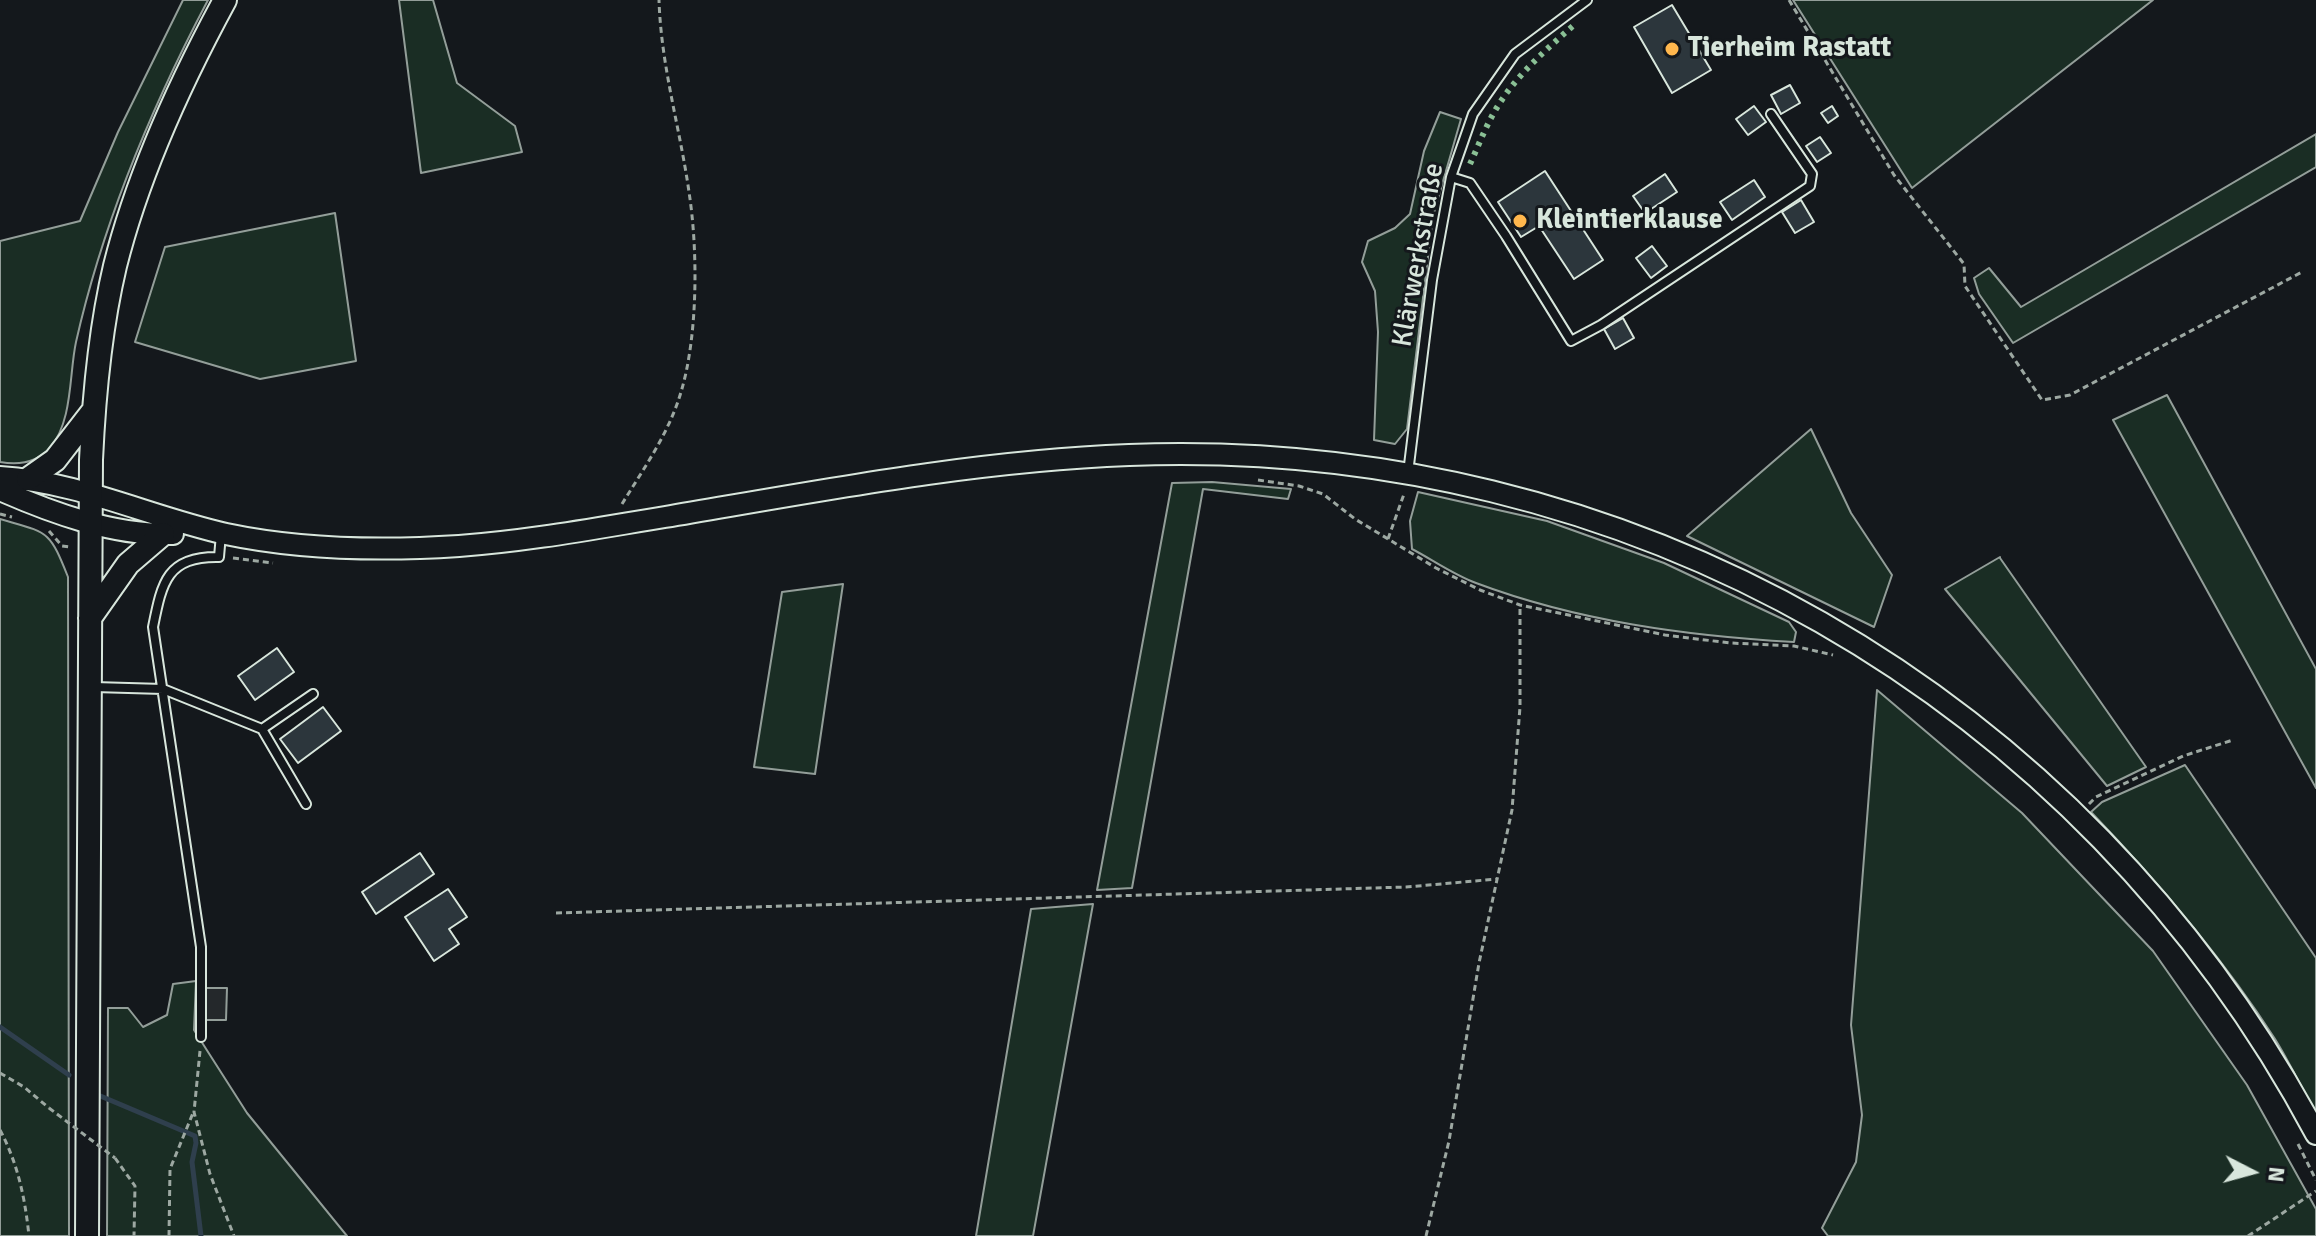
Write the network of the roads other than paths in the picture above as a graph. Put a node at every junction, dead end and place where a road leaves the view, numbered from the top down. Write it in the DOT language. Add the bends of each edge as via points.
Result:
graph roads {
  1 [pos="225,0"];
  2 [pos="1587,0"];
  3 [pos="1771,114"];
  4 [pos="1451,177"];
  5 [pos="93,411"];
  6 [pos="1408,473"];
  7 [pos="0,477"];
  8 [pos="28,479"];
  9 [pos="0,490"];
  10 [pos="91,493"];
  11 [pos="90,522"];
  12 [pos="221,533"];
  13 [pos="163,534"];
  14 [pos="90,618"];
  15 [pos="90,687"];
  16 [pos="163,689"];
  17 [pos="313,694"];
  18 [pos="262,729"];
  19 [pos="306,804"];
  20 [pos="201,1037"];
  21 [pos="2307,1138"];
  22 [pos="87,1236"];
  1 -- 5 [label="main road" via="173,104 139,189 115,265"];
  2 -- 4 [label="lane, Klärwerkstraße" via="1515,54 1473,114"];
  3 -- 4 [label="lane" via="1812,174 1810,186 1571,341 1470,183"];
  4 -- 6 [label="lane, Klärwerkstraße"];
  5 -- 8 [label="main road" via="55,460"];
  5 -- 10 [label="main road"];
  6 -- 12 [label="street" via="1241,455 1129,455 923,474 474,544 308,546"];
  6 -- 21 [label="street" via="1574,513 1721,569 1857,643 2007,749 2149,890 2205,957 2256,1029"];
  7 -- 8 [label="street"];
  8 -- 10 [label="street"];
  9 -- 11 [label="street"];
  10 -- 11 [label="main road"];
  10 -- 12 [label="street"];
  11 -- 13 [label="street"];
  11 -- 14 [label="main road"];
  12 -- 13 [label="street"];
  12 -- 16 [label="lane" via="219,557 189,559 177,566 159,596 153,627"];
  13 -- 14 [label="main road" via="128,564"];
  14 -- 15 [label="main road"];
  15 -- 16 [label="lane"];
  15 -- 22 [label="main road"];
  16 -- 18 [label="lane"];
  16 -- 20 [label="lane" via="201,947"];
  17 -- 18 [label="lane"];
  18 -- 19 [label="lane"];
}
